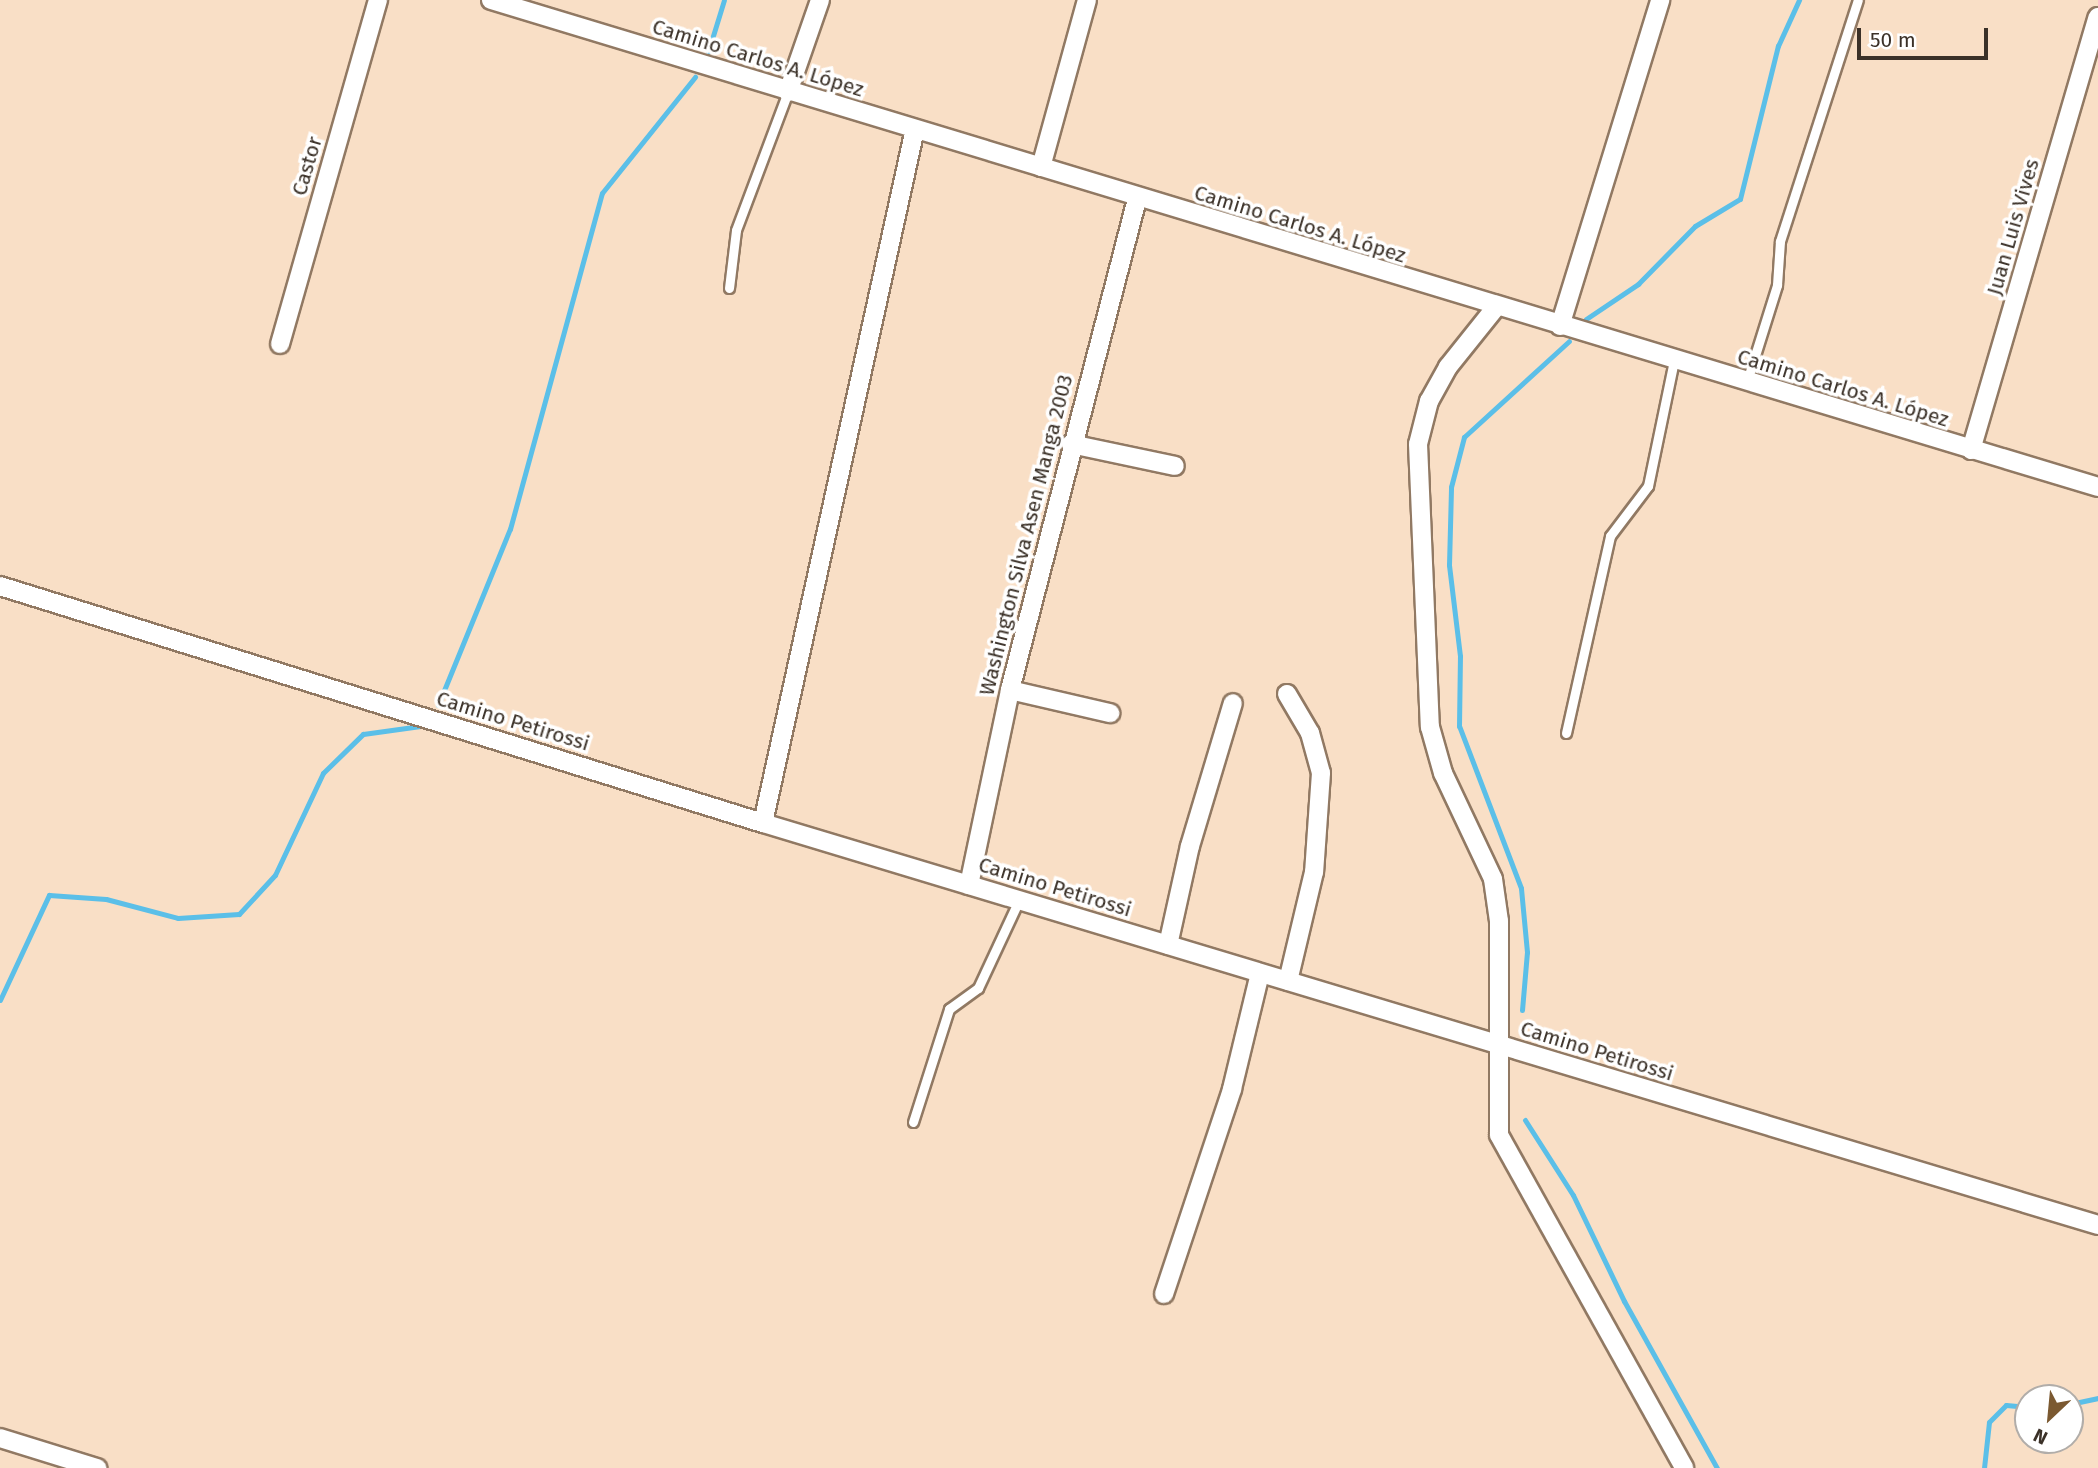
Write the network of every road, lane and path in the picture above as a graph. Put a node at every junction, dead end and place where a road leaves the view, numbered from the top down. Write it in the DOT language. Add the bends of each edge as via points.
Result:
graph roads {
  1 [pos="378,0"];
  2 [pos="491,0"];
  3 [pos="820,0"];
  4 [pos="1087,0"];
  5 [pos="1660,0"];
  6 [pos="1858,0"];
  7 [pos="2098,17"];
  8 [pos="788,92"];
  9 [pos="915,129"];
  10 [pos="1041,167"];
  11 [pos="1137,198"];
  12 [pos="729,288"];
  13 [pos="1496,307"];
  14 [pos="1560,326"];
  15 [pos="280,344"];
  16 [pos="1674,360"];
  17 [pos="1747,382"];
  18 [pos="1071,444"];
  19 [pos="1971,450"];
  20 [pos="1175,466"];
  21 [pos="2098,486"];
  22 [pos="0,586"];
  23 [pos="1010,690"];
  24 [pos="1287,694"];
  25 [pos="1234,703"];
  26 [pos="1110,713"];
  27 [pos="1566,733"];
  28 [pos="763,823"];
  29 [pos="969,885"];
  30 [pos="1018,900"];
  31 [pos="1168,945"];
  32 [pos="1260,973"];
  33 [pos="1288,981"];
  34 [pos="1497,1044"];
  35 [pos="913,1122"];
  36 [pos="2098,1226"];
  37 [pos="1164,1294"];
  38 [pos="0,1438"];
  39 [pos="97,1468"];
  40 [pos="1684,1468"];
  1 -- 15 [label="street, Castor"];
  2 -- 8 [label="street, Camino Carlos A. López"];
  3 -- 8 [label="street"];
  4 -- 10 [label="street"];
  5 -- 14 [label="street"];
  6 -- 17 [label="lane" via="1780,241 1777,285"];
  7 -- 19 [label="street, Juan Luis Vives"];
  8 -- 9 [label="street, Camino Carlos A. López"];
  8 -- 12 [label="lane" via="736,230"];
  9 -- 10 [label="street, Camino Carlos A. López"];
  9 -- 28 [label="street"];
  10 -- 11 [label="street, Camino Carlos A. López"];
  11 -- 13 [label="street, Camino Carlos A. López"];
  11 -- 18 [label="street, Washington Silva Asen Manga 2003"];
  13 -- 14 [label="street, Camino Carlos A. López"];
  13 -- 34 [label="street" via="1448,367 1429,401 1418,444 1430,727 1443,773 1493,879 1500,921"];
  14 -- 16 [label="street, Camino Carlos A. López"];
  16 -- 17 [label="street, Camino Carlos A. López"];
  16 -- 27 [label="lane" via="1648,486 1609,536"];
  17 -- 19 [label="street, Camino Carlos A. López"];
  18 -- 20 [label="street"];
  18 -- 23 [label="street, Washington Silva Asen Manga 2003"];
  19 -- 21 [label="street, Camino Carlos A. López"];
  22 -- 28 [label="street, Camino Petirossi"];
  23 -- 26 [label="street"];
  23 -- 29 [label="street, Washington Silva Asen Manga 2003"];
  24 -- 33 [label="street" via="1310,733 1321,773 1314,872"];
  25 -- 31 [label="street" via="1190,846"];
  28 -- 29 [label="street, Camino Petirossi"];
  29 -- 30 [label="street, Camino Petirossi"];
  30 -- 31 [label="street, Camino Petirossi"];
  30 -- 35 [label="lane" via="978,988 949,1009"];
  31 -- 32 [label="street, Camino Petirossi"];
  32 -- 33 [label="street, Camino Petirossi"];
  32 -- 37 [label="street" via="1232,1089"];
  33 -- 34 [label="street, Camino Petirossi"];
  34 -- 36 [label="street, Camino Petirossi"];
  34 -- 40 [label="street" via="1499,1135"];
  38 -- 39 [label="street"];
}
